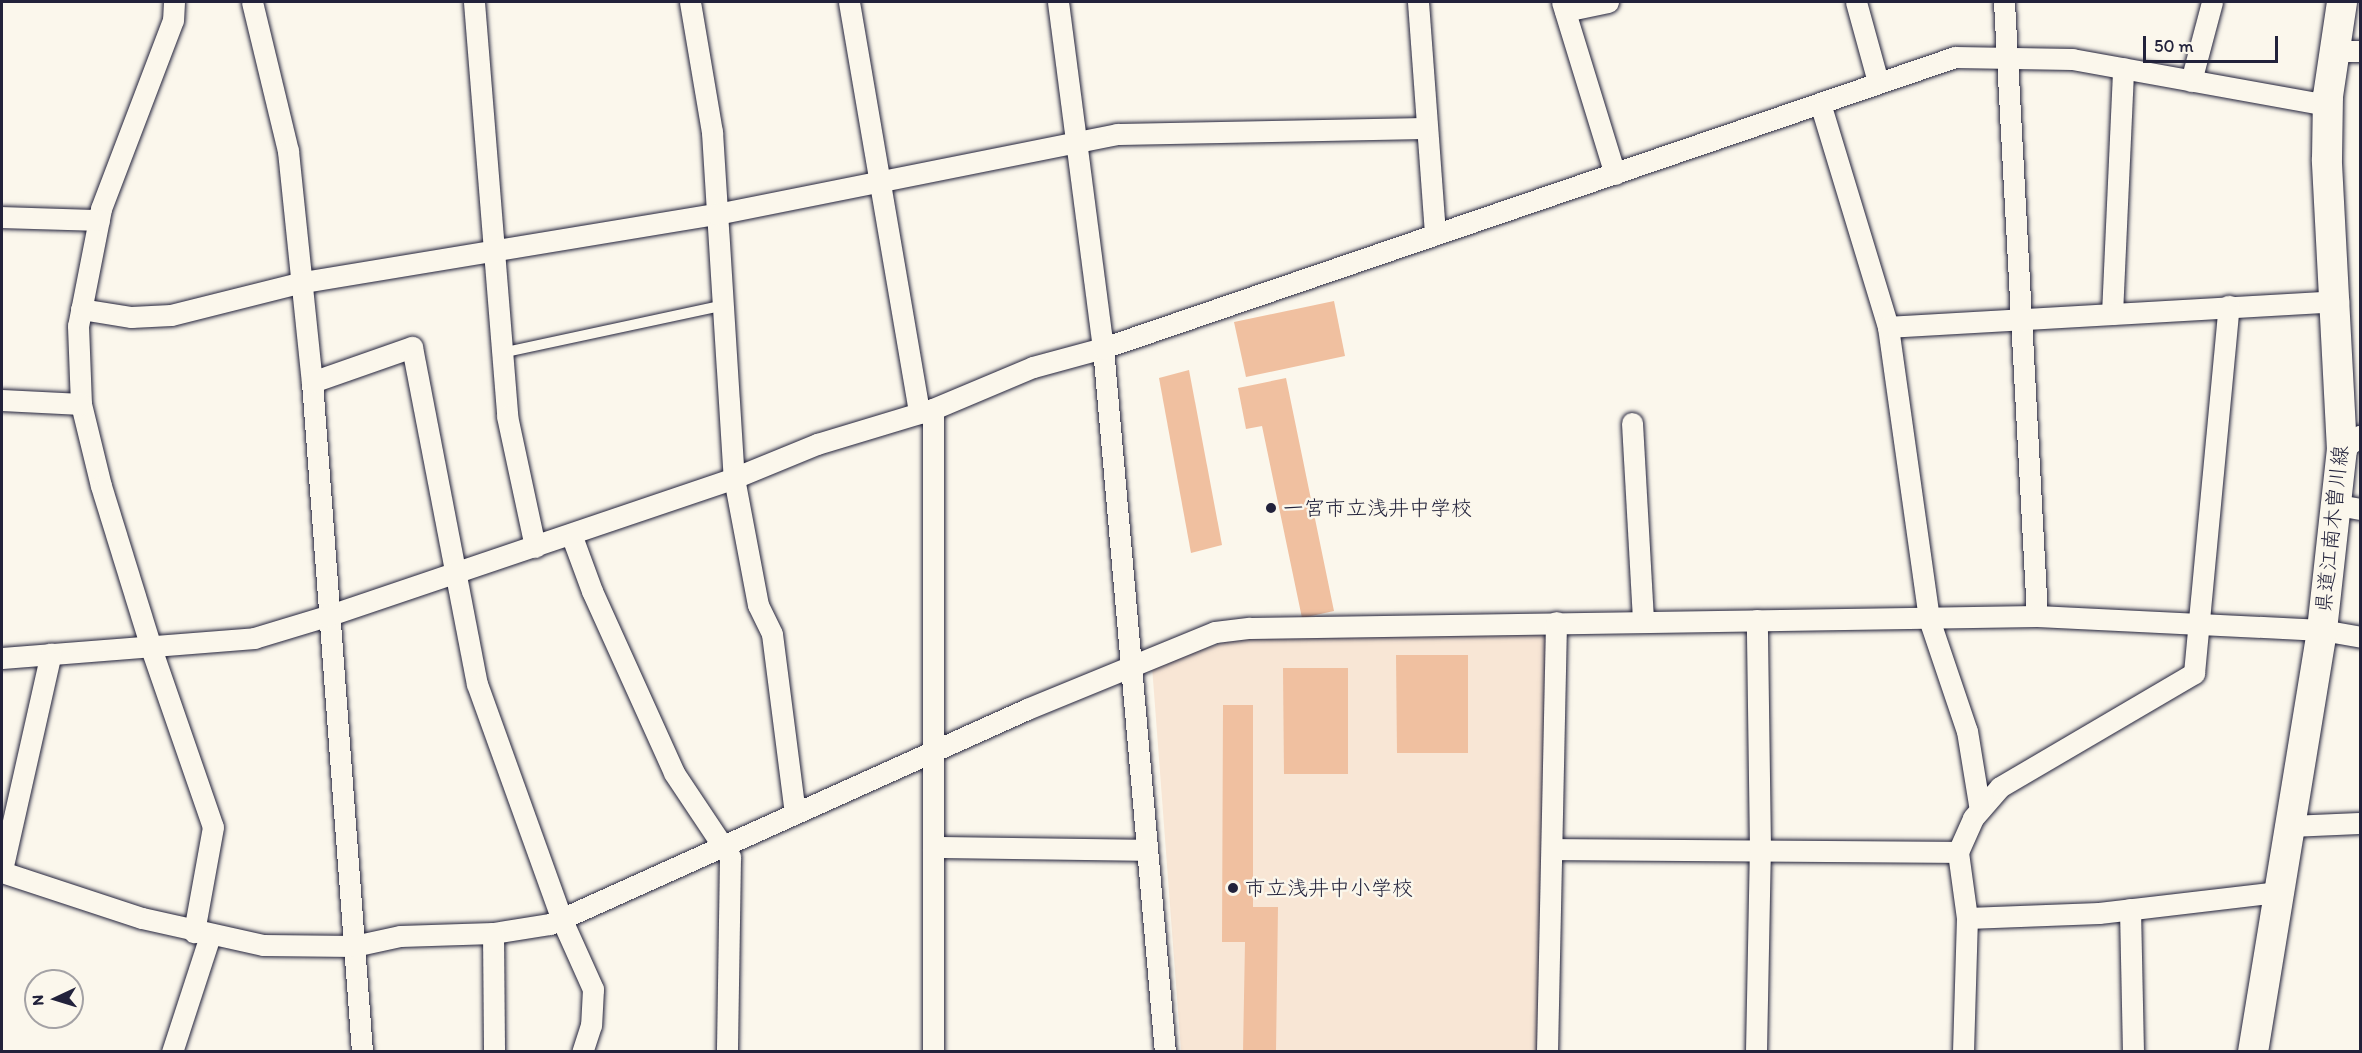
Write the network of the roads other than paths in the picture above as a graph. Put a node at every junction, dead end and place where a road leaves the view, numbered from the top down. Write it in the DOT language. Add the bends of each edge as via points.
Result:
graph roads {
  1 [pos="174,2"];
  2 [pos="252,2"];
  3 [pos="474,2"];
  4 [pos="690,2"];
  5 [pos="849,2"];
  6 [pos="1058,2"];
  7 [pos="1418,2"];
  8 [pos="1608,2"];
  9 [pos="1856,2"];
  10 [pos="2004,2"];
  11 [pos="2212,2"];
  12 [pos="2342,2"];
  13 [pos="1564,6"];
  14 [pos="2348,51"];
  15 [pos="2008,58"];
  16 [pos="2123,68"];
  17 [pos="2192,81"];
  18 [pos="1878,82"];
  19 [pos="1821,103"];
  20 [pos="2328,105"];
  21 [pos="1426,128"];
  22 [pos="1078,139"];
  23 [pos="1616,174"];
  24 [pos="880,181"];
  25 [pos="717,214"];
  26 [pos="2,217"];
  27 [pos="99,220"];
  28 [pos="1435,234"];
  29 [pos="493,250"];
  30 [pos="298,283"];
  31 [pos="2338,301"];
  32 [pos="720,306"];
  33 [pos="2229,306"];
  34 [pos="81,309"];
  35 [pos="2112,314"];
  36 [pos="2021,319"];
  37 [pos="1888,327"];
  38 [pos="1103,348"];
  39 [pos="501,353"];
  40 [pos="312,382"];
  41 [pos="2,400"];
  42 [pos="81,404"];
  43 [pos="926,411"];
  44 [pos="1632,423"];
  45 [pos="2351,443"];
  46 [pos="734,478"];
  47 [pos="2349,507"];
  48 [pos="571,534"];
  49 [pos="535,547"];
  50 [pos="454,572"];
  51 [pos="327,616"];
  52 [pos="2037,616"];
  53 [pos="1929,619"];
  54 [pos="1643,620"];
  55 [pos="1757,620"];
  56 [pos="1556,622"];
  57 [pos="2196,623"];
  58 [pos="2322,630"];
  59 [pos="2361,637"];
  60 [pos="151,648"];
  61 [pos="51,653"];
  62 [pos="2,658"];
  63 [pos="1131,668"];
  64 [pos="933,751"];
  65 [pos="1980,810"];
  66 [pos="795,813"];
  67 [pos="2361,823"];
  68 [pos="2289,826"];
  69 [pos="933,847"];
  70 [pos="722,849"];
  71 [pos="1552,849"];
  72 [pos="1760,849"];
  73 [pos="1146,850"];
  74 [pos="1958,852"];
  75 [pos="2,871"];
  76 [pos="2279,892"];
  77 [pos="2130,909"];
  78 [pos="1967,918"];
  79 [pos="562,920"];
  80 [pos="493,933"];
  81 [pos="202,934"];
  82 [pos="354,946"];
  83 [pos="172,1052"];
  84 [pos="363,1052"];
  85 [pos="494,1052"];
  86 [pos="582,1052"];
  87 [pos="727,1052"];
  88 [pos="933,1052"];
  89 [pos="1165,1052"];
  90 [pos="1547,1052"];
  91 [pos="1756,1052"];
  92 [pos="1963,1052"];
  93 [pos="2133,1052"];
  94 [pos="2253,1052"];
  1 -- 27 [label="street" via="173,20 126,136"];
  2 -- 30 [label="street" via="288,151"];
  3 -- 29 [label="street"];
  4 -- 25 [label="street" via="711,132"];
  5 -- 24 [label="street"];
  6 -- 22 [label="street"];
  7 -- 21 [label="street"];
  8 -- 13 [label="street"];
  9 -- 18 [label="street"];
  10 -- 15 [label="street"];
  11 -- 17 [label="street"];
  12 -- 14 [label="main road, 県道江南木曽川線"];
  13 -- 23 [label="street"];
  14 -- 20 [label="main road, 県道江南木曽川線"];
  15 -- 16 [label="street" via="2072,59"];
  15 -- 18 [label="street" via="1955,57"];
  15 -- 36 [label="street"];
  16 -- 17 [label="street"];
  16 -- 35 [label="street"];
  17 -- 20 [label="street"];
  18 -- 19 [label="street"];
  19 -- 23 [label="street"];
  19 -- 37 [label="street"];
  20 -- 31 [label="main road, 県道江南木曽川線" via="2327,159"];
  21 -- 22 [label="street" via="1117,134"];
  21 -- 28 [label="street"];
  22 -- 24 [label="street"];
  22 -- 38 [label="street"];
  23 -- 28 [label="street"];
  24 -- 25 [label="street"];
  24 -- 43 [label="street"];
  25 -- 29 [label="street"];
  25 -- 32 [label="street"];
  26 -- 27 [label="street"];
  27 -- 34 [label="street"];
  28 -- 38 [label="street"];
  29 -- 30 [label="street"];
  29 -- 39 [label="street"];
  30 -- 34 [label="street" via="171,315 131,317"];
  30 -- 40 [label="street"];
  31 -- 33 [label="street"];
  31 -- 45 [label="main road, 県道江南木曽川線"];
  32 -- 39 [label="lane"];
  32 -- 46 [label="street"];
  33 -- 35 [label="street"];
  33 -- 57 [label="street"];
  34 -- 42 [label="street"];
  35 -- 36 [label="street"];
  36 -- 37 [label="street"];
  36 -- 52 [label="street"];
  37 -- 53 [label="street"];
  38 -- 43 [label="street" via="1033,367"];
  38 -- 63 [label="street"];
  39 -- 49 [label="street" via="507,416"];
  40 -- 50 [label="street" via="412,347"];
  40 -- 51 [label="street"];
  41 -- 42 [label="street"];
  42 -- 60 [label="street"];
  43 -- 46 [label="street" via="817,444"];
  43 -- 64 [label="street"];
  44 -- 54 [label="street"];
  45 -- 47 [label="main road, 県道江南木曽川線"];
  46 -- 48 [label="street"];
  46 -- 66 [label="street" via="753,582 772,634"];
  47 -- 58 [label="main road, 県道江南木曽川線"];
  48 -- 49 [label="street"];
  48 -- 70 [label="street" via="592,591 674,772"];
  49 -- 50 [label="street"];
  50 -- 51 [label="street"];
  50 -- 79 [label="street" via="477,684"];
  51 -- 60 [label="street" via="254,638"];
  51 -- 82 [label="street"];
  52 -- 53 [label="street"];
  52 -- 57 [label="street"];
  53 -- 55 [label="street"];
  53 -- 65 [label="street" via="1967,732"];
  54 -- 55 [label="street"];
  54 -- 56 [label="street"];
  55 -- 72 [label="street"];
  56 -- 63 [label="street" via="1250,628 1215,632"];
  56 -- 71 [label="street"];
  57 -- 58 [label="street"];
  57 -- 65 [label="street" via="2194,673 2000,787"];
  58 -- 59 [label="street"];
  58 -- 68 [label="main road, 県道江南木曽川線"];
  60 -- 61 [label="street"];
  60 -- 81 [label="street" via="213,827"];
  61 -- 62 [label="street"];
  61 -- 75 [label="street"];
  63 -- 64 [label="street"];
  63 -- 73 [label="street"];
  64 -- 66 [label="street"];
  64 -- 69 [label="street"];
  65 -- 74 [label="street"];
  66 -- 70 [label="street"];
  67 -- 68 [label="street"];
  68 -- 76 [label="main road, 県道江南木曽川線"];
  69 -- 73 [label="street"];
  69 -- 88 [label="street"];
  70 -- 79 [label="street"];
  70 -- 87 [label="street" via="730,857"];
  71 -- 72 [label="street"];
  71 -- 90 [label="street"];
  72 -- 74 [label="street"];
  72 -- 91 [label="street"];
  73 -- 89 [label="street"];
  74 -- 78 [label="street"];
  75 -- 81 [label="street"];
  76 -- 77 [label="street"];
  76 -- 94 [label="main road, 県道江南木曽川線"];
  77 -- 78 [label="street"];
  77 -- 93 [label="street"];
  78 -- 92 [label="street"];
  79 -- 80 [label="street"];
  79 -- 86 [label="street" via="593,989 591,1025"];
  80 -- 82 [label="street" via="400,936"];
  80 -- 85 [label="street"];
  81 -- 82 [label="street" via="263,945"];
  81 -- 83 [label="street"];
  82 -- 84 [label="street"];
}
